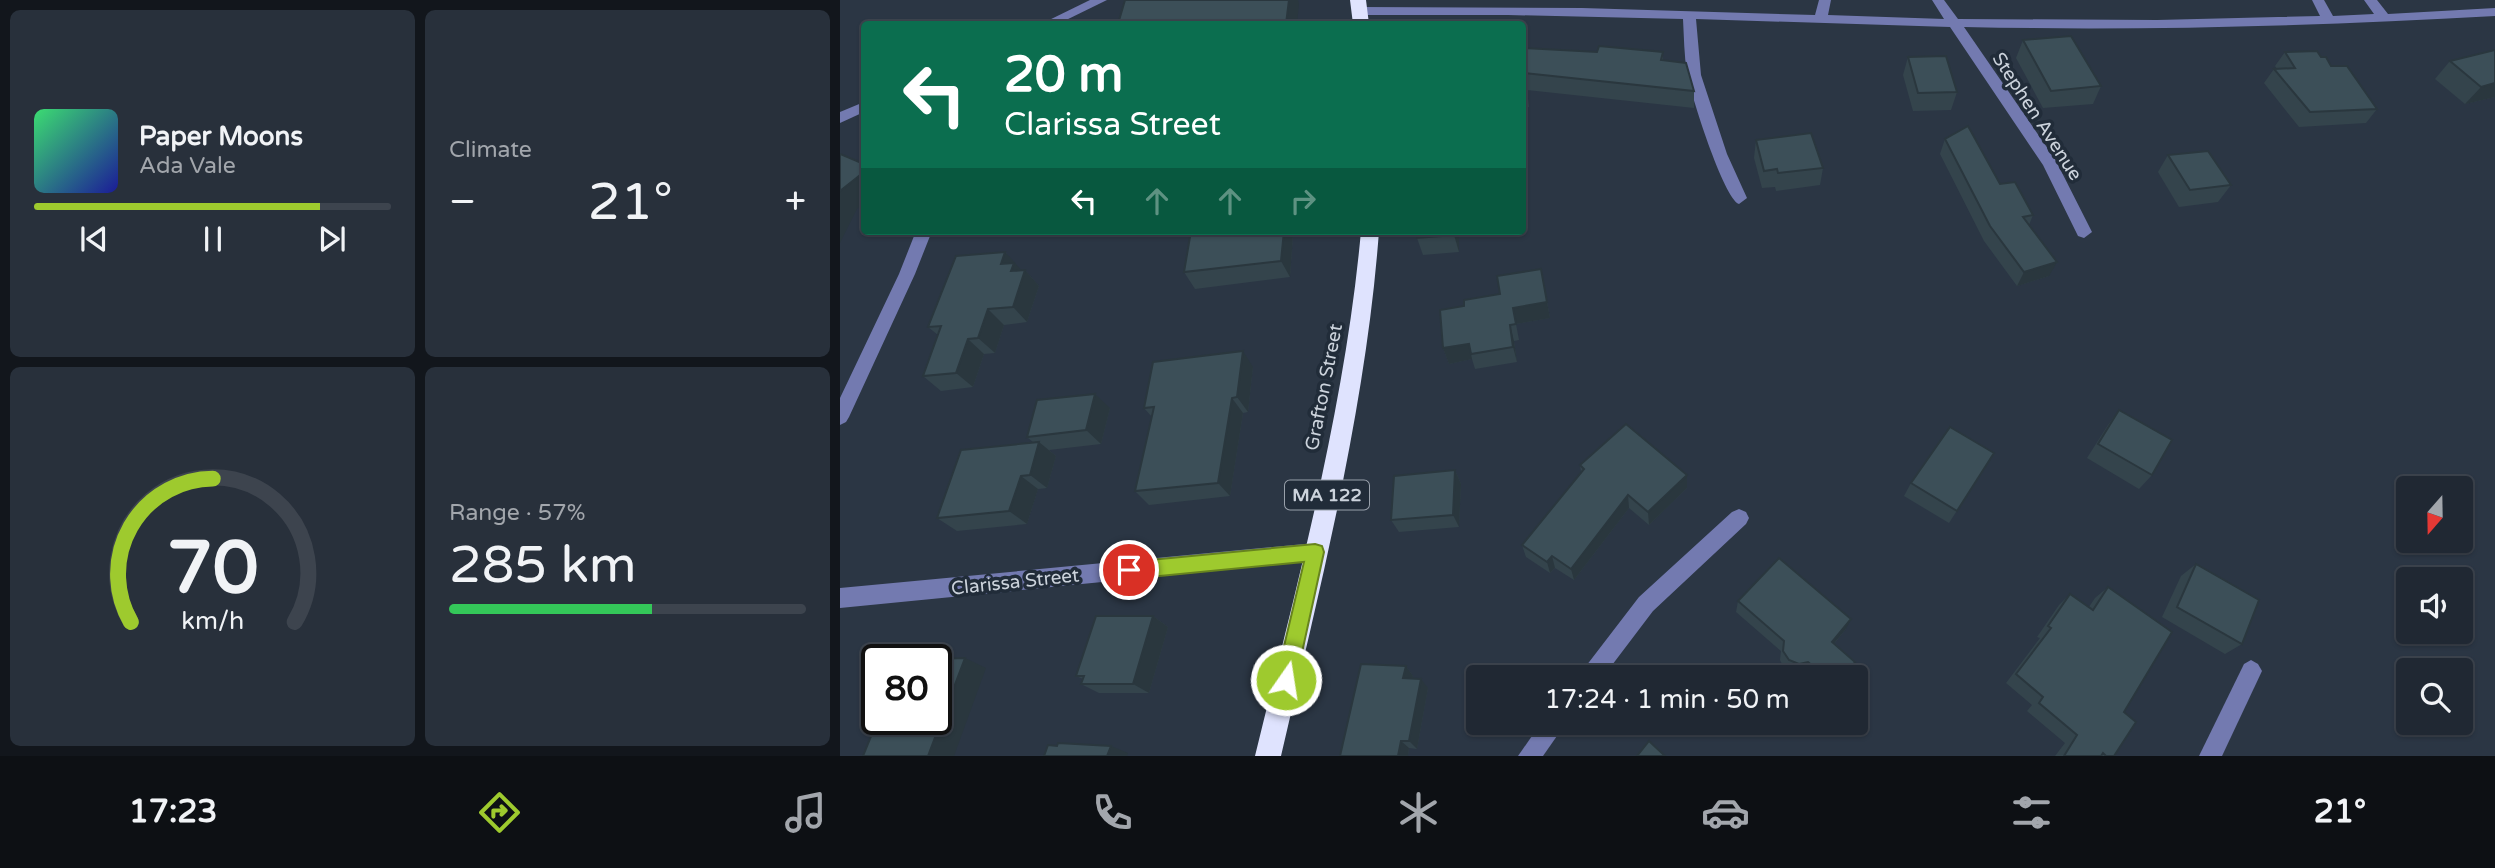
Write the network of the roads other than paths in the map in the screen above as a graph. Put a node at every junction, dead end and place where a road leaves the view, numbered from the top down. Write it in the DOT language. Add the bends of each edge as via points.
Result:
graph roads {
  1 [pos="1101,0"];
  2 [pos="1722,0"];
  3 [pos="1825,0"];
  4 [pos="1938,0"];
  5 [pos="2318,0"];
  6 [pos="2370,0"];
  7 [pos="1441,5"];
  8 [pos="1547,5"];
  9 [pos="1465,9"];
  10 [pos="1360,12"];
  11 [pos="2495,12"];
  12 [pos="1689,16"];
  13 [pos="1724,16"];
  14 [pos="1821,18"];
  15 [pos="2385,19"];
  16 [pos="1055,21"];
  17 [pos="1467,21"];
  18 [pos="2329,21"];
  19 [pos="1955,23"];
  20 [pos="861,108"];
  21 [pos="840,118"];
  22 [pos="1739,198"];
  23 [pos="2084,232"];
  24 [pos="922,235"];
  25 [pos="1370,235"];
  26 [pos="840,417"];
  27 [pos="1739,517"];
  28 [pos="1315,552"];
  29 [pos="840,598"];
  30 [pos="1599,665"];
  31 [pos="2251,671"];
  32 [pos="1545,735"];
  33 [pos="1268,756"];
  34 [pos="1528,756"];
  35 [pos="2210,756"];
  1 -- 16 [label="street"];
  2 -- 13 [label="street"];
  3 -- 14 [label="street"];
  4 -- 19 [label="street, Stephen Avenue"];
  5 -- 18 [label="street"];
  6 -- 15 [label="street"];
  7 -- 9 [label="street"];
  7 -- 10 [label="street"];
  8 -- 9 [label="street"];
  8 -- 12 [label="street"];
  9 -- 17 [label="street"];
  11 -- 15 [label="street"];
  12 -- 13 [label="street"];
  12 -- 22 [label="street" via="1694,75"];
  13 -- 14 [label="street"];
  14 -- 19 [label="street"];
  15 -- 18 [label="street"];
  18 -- 19 [label="street"];
  19 -- 23 [label="street, Stephen Avenue" via="2050,163"];
  20 -- 21 [label="street"];
  24 -- 26 [label="street"];
  25 -- 28 [label="highway, Grafton Street / MA 122" via="1359,331"];
  27 -- 30 [label="street" via="1646,604"];
  28 -- 29 [label="street, Clarissa Street"];
  28 -- 33 [label="highway, Grafton Street / MA 122"];
  31 -- 35 [label="street"];
  32 -- 34 [label="street"];
}
